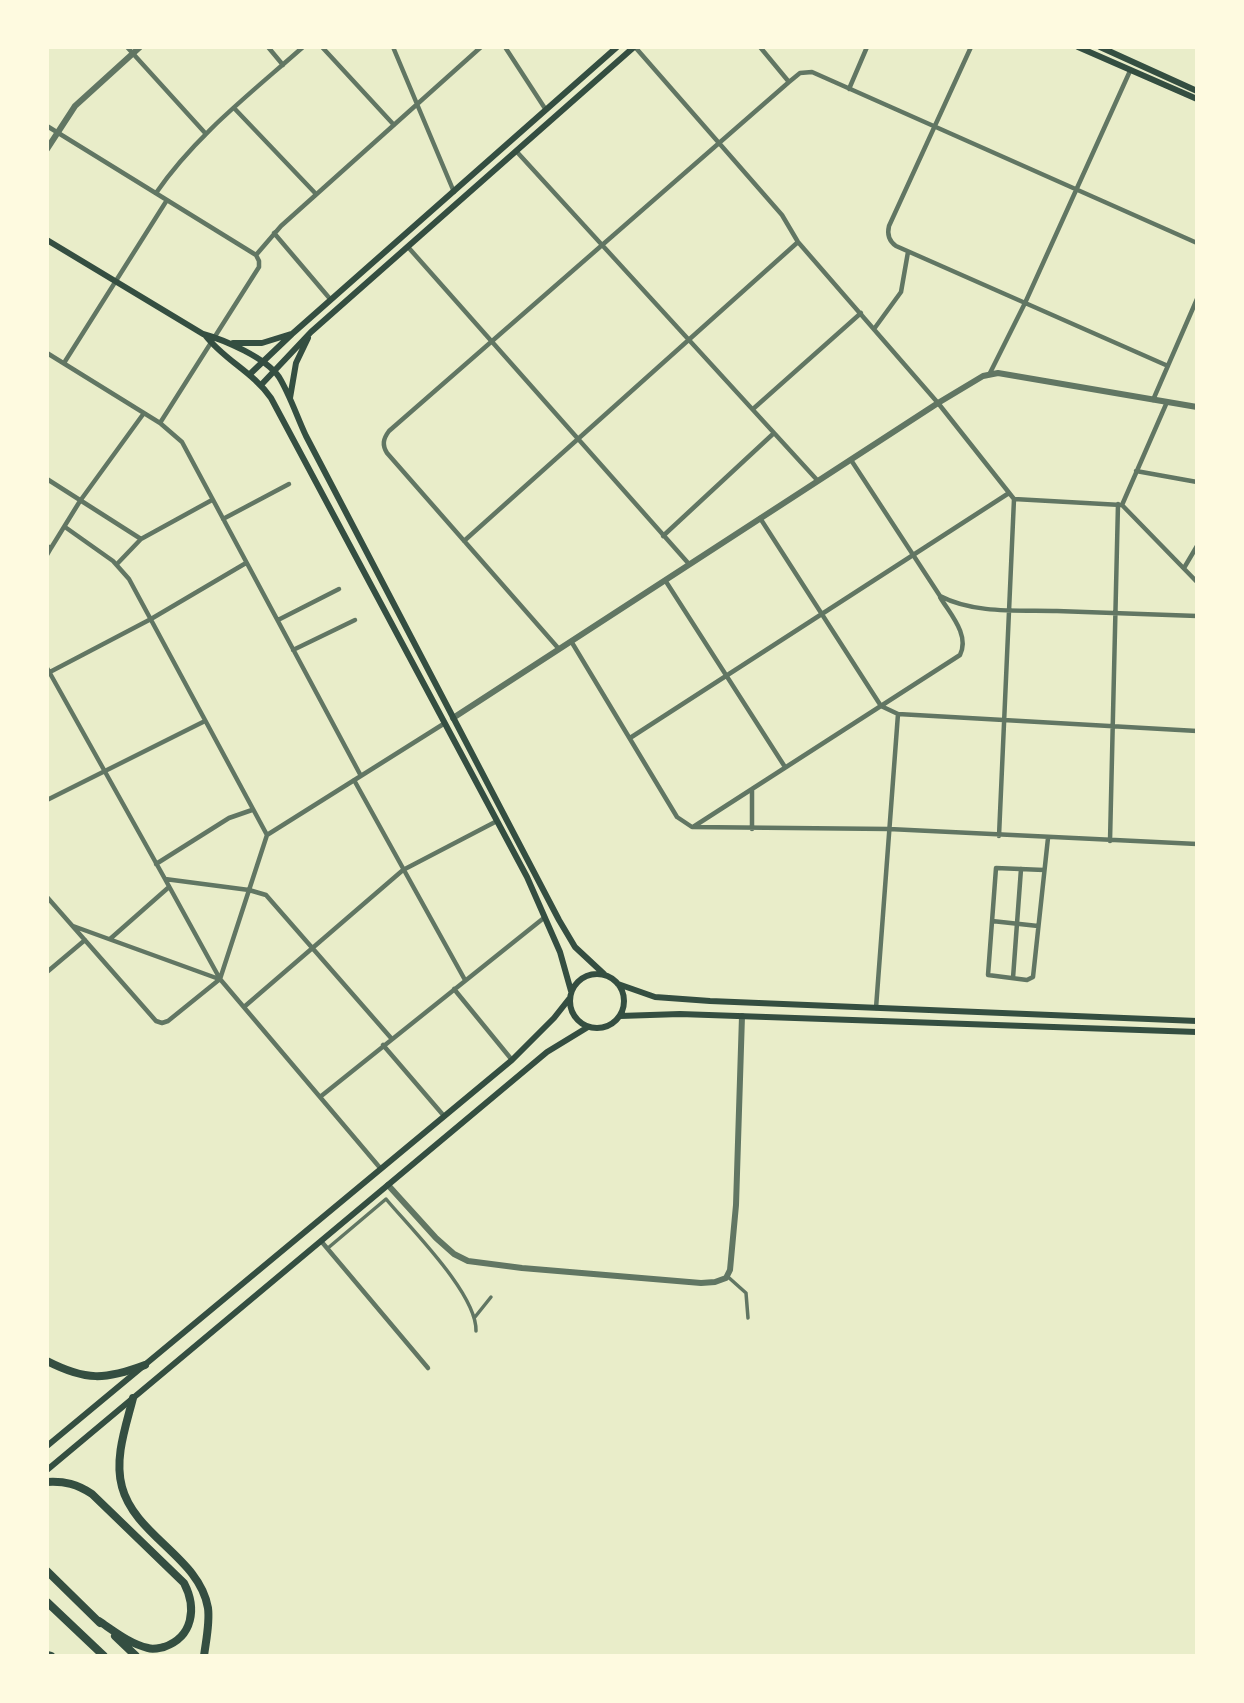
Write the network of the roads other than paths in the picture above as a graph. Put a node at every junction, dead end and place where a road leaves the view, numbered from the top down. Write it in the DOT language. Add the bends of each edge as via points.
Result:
graph roads {
  1 [pos="127,47"];
  2 [pos="140,47"];
  3 [pos="268,47"];
  4 [pos="303,47"];
  5 [pos="322,47"];
  6 [pos="393,47"];
  7 [pos="481,47"];
  8 [pos="505,47"];
  9 [pos="617,47"];
  10 [pos="634,47"];
  11 [pos="760,47"];
  12 [pos="867,47"];
  13 [pos="971,47"];
  14 [pos="1078,47"];
  15 [pos="1100,47"];
  16 [pos="132,53"];
  17 [pos="283,65"];
  18 [pos="1130,71"];
  19 [pos="789,82"];
  20 [pos="849,89"];
  21 [pos="1197,91"];
  22 [pos="1197,99"];
  23 [pos="417,104"];
  24 [pos="234,108"];
  25 [pos="546,110"];
  26 [pos="47,125"];
  27 [pos="394,125"];
  28 [pos="935,127"];
  29 [pos="58,132"];
  30 [pos="206,134"];
  31 [pos="719,143"];
  32 [pos="47,149"];
  33 [pos="517,152"];
  34 [pos="1077,190"];
  35 [pos="454,192"];
  36 [pos="156,193"];
  37 [pos="316,194"];
  38 [pos="167,200"];
  39 [pos="274,233"];
  40 [pos="47,240"];
  41 [pos="798,242"];
  42 [pos="1197,243"];
  43 [pos="602,245"];
  44 [pos="408,247"];
  45 [pos="908,252"];
  46 [pos="256,256"];
  47 [pos="115,283"];
  48 [pos="1197,299"];
  49 [pos="331,300"];
  50 [pos="1025,303"];
  51 [pos="861,313"];
  52 [pos="874,329"];
  53 [pos="311,332"];
  54 [pos="292,334"];
  55 [pos="690,339"];
  56 [pos="213,340"];
  57 [pos="491,342"];
  58 [pos="229,343"];
  59 [pos="49,354"];
  60 [pos="47,362"];
  61 [pos="263,362"];
  62 [pos="64,363"];
  63 [pos="1168,366"];
  64 [pos="274,371"];
  65 [pos="990,373"];
  66 [pos="250,374"];
  67 [pos="261,385"];
  68 [pos="290,400"];
  69 [pos="1153,400"];
  70 [pos="938,402"];
  71 [pos="1167,402"];
  72 [pos="1197,407"];
  73 [pos="753,409"];
  74 [pos="145,413"];
  75 [pos="160,423"];
  76 [pos="774,433"];
  77 [pos="578,439"];
  78 [pos="851,460"];
  79 [pos="1136,471"];
  80 [pos="47,479"];
  81 [pos="818,481"];
  82 [pos="1197,482"];
  83 [pos="289,484"];
  84 [pos="1009,493"];
  85 [pos="212,499"];
  86 [pos="1014,499"];
  87 [pos="80,501"];
  88 [pos="1120,504"];
  89 [pos="761,518"];
  90 [pos="223,519"];
  91 [pos="65,527"];
  92 [pos="663,536"];
  93 [pos="141,539"];
  94 [pos="464,541"];
  95 [pos="1197,546"];
  96 [pos="49,547"];
  97 [pos="47,555"];
  98 [pos="913,555"];
  99 [pos="246,563"];
  100 [pos="117,564"];
  101 [pos="689,564"];
  102 [pos="1184,568"];
  103 [pos="665,580"];
  104 [pos="1197,582"];
  105 [pos="339,589"];
  106 [pos="940,596"];
  107 [pos="1009,610"];
  108 [pos="1115,613"];
  109 [pos="822,614"];
  110 [pos="1197,616"];
  111 [pos="151,619"];
  112 [pos="278,620"];
  113 [pos="355,620"];
  114 [pos="570,641"];
  115 [pos="559,649"];
  116 [pos="293,650"];
  117 [pos="48,671"];
  118 [pos="727,676"];
  119 [pos="881,706"];
  120 [pos="898,714"];
  121 [pos="453,718"];
  122 [pos="1004,720"];
  123 [pos="205,721"];
  124 [pos="445,723"];
  125 [pos="1113,726"];
  126 [pos="1197,731"];
  127 [pos="630,738"];
  128 [pos="785,767"];
  129 [pos="104,771"];
  130 [pos="361,776"];
  131 [pos="354,780"];
  132 [pos="752,789"];
  133 [pos="47,800"];
  134 [pos="252,810"];
  135 [pos="497,821"];
  136 [pos="692,827"];
  137 [pos="752,829"];
  138 [pos="889,829"];
  139 [pos="267,835"];
  140 [pos="999,836"];
  141 [pos="1048,838"];
  142 [pos="1110,841"];
  143 [pos="1197,844"];
  144 [pos="156,864"];
  145 [pos="1021,869"];
  146 [pos="403,870"];
  147 [pos="1044,870"];
  148 [pos="164,879"];
  149 [pos="169,887"];
  150 [pos="249,890"];
  151 [pos="47,897"];
  152 [pos="545,917"];
  153 [pos="992,921"];
  154 [pos="1017,924"];
  155 [pos="72,926"];
  156 [pos="1038,926"];
  157 [pos="110,939"];
  158 [pos="85,940"];
  159 [pos="313,948"];
  160 [pos="47,972"];
  161 [pos="604,974"];
  162 [pos="1013,978"];
  163 [pos="220,979"];
  164 [pos="465,980"];
  165 [pos="618,984"];
  166 [pos="454,989"];
  167 [pos="570,995"];
  168 [pos="244,1007"];
  169 [pos="876,1008"];
  170 [pos="620,1016"];
  171 [pos="742,1016"];
  172 [pos="1197,1021"];
  173 [pos="588,1027"];
  174 [pos="1197,1032"];
  175 [pos="391,1038"];
  176 [pos="383,1045"];
  177 [pos="512,1060"];
  178 [pos="320,1097"];
  179 [pos="444,1116"];
  180 [pos="381,1169"];
  181 [pos="388,1185"];
  182 [pos="321,1241"];
  183 [pos="328,1248"];
  184 [pos="727,1276"];
  185 [pos="491,1297"];
  186 [pos="475,1317"];
  187 [pos="748,1318"];
  188 [pos="475,1331"];
  189 [pos="47,1361"];
  190 [pos="145,1365"];
  191 [pos="428,1368"];
  192 [pos="134,1398"];
  193 [pos="47,1446"];
  194 [pos="47,1471"];
  195 [pos="47,1482"];
  196 [pos="47,1571"];
  197 [pos="47,1602"];
  198 [pos="99,1622"];
  199 [pos="104,1656"];
  200 [pos="136,1656"];
  201 [pos="204,1656"];
  1 -- 16 [label="street"];
  2 -- 16 [label="street"];
  3 -- 17 [label="street"];
  4 -- 17 [label="street"];
  5 -- 27 [label="street"];
  6 -- 23 [label="street"];
  7 -- 23 [label="street"];
  8 -- 25 [label="street"];
  9 -- 25 [label="main road"];
  10 -- 31 [label="street"];
  10 -- 33 [label="main road"];
  11 -- 19 [label="street"];
  12 -- 20 [label="street"];
  13 -- 28 [label="street"];
  14 -- 18 [label="main road"];
  15 -- 21 [label="main road"];
  16 -- 29 [label="street" via="75,106"];
  16 -- 30 [label="street"];
  17 -- 24 [label="street"];
  18 -- 22 [label="main road"];
  18 -- 34 [label="street"];
  19 -- 20 [label="street" via="807,71"];
  19 -- 31 [label="street"];
  20 -- 28 [label="street"];
  23 -- 27 [label="street"];
  23 -- 35 [label="street"];
  24 -- 30 [label="street"];
  24 -- 37 [label="street"];
  25 -- 35 [label="main road"];
  26 -- 29 [label="street"];
  27 -- 37 [label="street"];
  28 -- 34 [label="street"];
  28 -- 45 [label="street" via="889,226 893,244"];
  29 -- 32 [label="street"];
  29 -- 36 [label="street"];
  30 -- 36 [label="street"];
  31 -- 41 [label="street" via="782,215"];
  31 -- 43 [label="street"];
  33 -- 43 [label="street"];
  33 -- 44 [label="main road"];
  34 -- 42 [label="street"];
  34 -- 50 [label="street"];
  35 -- 49 [label="main road"];
  36 -- 38 [label="street"];
  37 -- 39 [label="street"];
  38 -- 46 [label="street"];
  38 -- 47 [label="street"];
  39 -- 46 [label="street"];
  39 -- 49 [label="street"];
  40 -- 47 [label="main road"];
  41 -- 51 [label="street"];
  41 -- 55 [label="street"];
  43 -- 55 [label="street"];
  43 -- 57 [label="street"];
  44 -- 53 [label="main road"];
  44 -- 57 [label="street"];
  45 -- 50 [label="street"];
  45 -- 52 [label="street" via="901,292"];
  46 -- 56 [label="street" via="259,267"];
  47 -- 56 [label="main road"];
  47 -- 62 [label="street"];
  48 -- 63 [label="street"];
  49 -- 54 [label="main road"];
  50 -- 63 [label="street"];
  50 -- 65 [label="street"];
  51 -- 52 [label="street"];
  51 -- 73 [label="street"];
  52 -- 70 [label="street"];
  53 -- 64 [label="main road"];
  53 -- 68 [label="main road" via="296,363"];
  54 -- 58 [label="main road" via="262,343"];
  54 -- 61 [label="main road"];
  55 -- 73 [label="street"];
  55 -- 77 [label="street"];
  56 -- 58 [label="main road"];
  56 -- 66 [label="main road"];
  56 -- 75 [label="street"];
  57 -- 77 [label="street"];
  57 -- 94 [label="street" via="388,432 384,441 387,453"];
  58 -- 61 [label="main road"];
  59 -- 60 [label="street"];
  59 -- 62 [label="street"];
  61 -- 64 [label="main road"];
  61 -- 66 [label="main road"];
  62 -- 74 [label="street"];
  63 -- 69 [label="street"];
  64 -- 67 [label="main road"];
  64 -- 68 [label="main road"];
  65 -- 69 [label="street"];
  65 -- 70 [label="street"];
  66 -- 67 [label="main road"];
  67 -- 124 [label="main road"];
  68 -- 121 [label="main road"];
  69 -- 71 [label="street"];
  70 -- 78 [label="street"];
  70 -- 84 [label="street"];
  71 -- 72 [label="street"];
  71 -- 79 [label="street"];
  73 -- 76 [label="street"];
  74 -- 75 [label="street"];
  74 -- 87 [label="street"];
  75 -- 85 [label="street" via="182,442"];
  76 -- 81 [label="street"];
  76 -- 92 [label="street"];
  77 -- 92 [label="street"];
  77 -- 94 [label="street"];
  78 -- 81 [label="street"];
  78 -- 98 [label="street"];
  79 -- 82 [label="street"];
  79 -- 88 [label="street"];
  80 -- 87 [label="street"];
  81 -- 89 [label="street"];
  83 -- 90 [label="street"];
  84 -- 86 [label="street"];
  84 -- 98 [label="street"];
  85 -- 90 [label="street"];
  85 -- 93 [label="street"];
  86 -- 88 [label="street"];
  86 -- 107 [label="street"];
  87 -- 91 [label="street"];
  87 -- 93 [label="street"];
  88 -- 102 [label="street"];
  88 -- 108 [label="street"];
  89 -- 101 [label="street"];
  89 -- 109 [label="street"];
  90 -- 99 [label="street"];
  91 -- 96 [label="street"];
  91 -- 100 [label="street"];
  92 -- 101 [label="street"];
  93 -- 100 [label="street"];
  94 -- 115 [label="street"];
  95 -- 102 [label="street"];
  96 -- 97 [label="street"];
  98 -- 106 [label="street"];
  98 -- 109 [label="street"];
  99 -- 111 [label="street"];
  99 -- 112 [label="street"];
  100 -- 111 [label="street"];
  101 -- 103 [label="street"];
  102 -- 104 [label="street"];
  103 -- 114 [label="street"];
  103 -- 118 [label="street"];
  105 -- 112 [label="street"];
  106 -- 107 [label="street" via="963,605"];
  106 -- 119 [label="street" via="962,634 961,653"];
  107 -- 108 [label="street"];
  107 -- 122 [label="street"];
  108 -- 110 [label="street"];
  108 -- 125 [label="street"];
  109 -- 118 [label="street"];
  109 -- 119 [label="street"];
  111 -- 117 [label="street"];
  111 -- 123 [label="street"];
  112 -- 116 [label="street"];
  113 -- 116 [label="street"];
  114 -- 115 [label="street"];
  114 -- 127 [label="street"];
  115 -- 121 [label="street"];
  116 -- 130 [label="street"];
  117 -- 129 [label="street"];
  118 -- 127 [label="street"];
  118 -- 128 [label="street"];
  119 -- 120 [label="street"];
  119 -- 128 [label="street"];
  120 -- 122 [label="street"];
  120 -- 138 [label="street"];
  121 -- 124 [label="main road"];
  121 -- 161 [label="main road" via="559,920 575,947"];
  122 -- 125 [label="street"];
  122 -- 140 [label="street"];
  123 -- 129 [label="street"];
  123 -- 134 [label="street"];
  124 -- 130 [label="street"];
  124 -- 135 [label="main road"];
  125 -- 126 [label="street"];
  125 -- 142 [label="street"];
  127 -- 136 [label="street" via="677,817"];
  128 -- 132 [label="street"];
  129 -- 133 [label="street"];
  129 -- 144 [label="street"];
  130 -- 131 [label="street"];
  131 -- 139 [label="street"];
  131 -- 146 [label="street"];
  132 -- 136 [label="street"];
  132 -- 137 [label="street"];
  134 -- 139 [label="street"];
  134 -- 144 [label="street" via="229,818"];
  135 -- 146 [label="street"];
  135 -- 152 [label="main road"];
  136 -- 137 [label="street"];
  137 -- 138 [label="street"];
  138 -- 140 [label="street"];
  138 -- 169 [label="street"];
  139 -- 150 [label="street"];
  140 -- 141 [label="street"];
  141 -- 142 [label="street"];
  141 -- 147 [label="street"];
  142 -- 143 [label="street"];
  144 -- 148 [label="street"];
  145 -- 147 [label="street"];
  145 -- 153 [label="street" via="996,868"];
  145 -- 154 [label="street"];
  146 -- 159 [label="street"];
  146 -- 164 [label="street"];
  147 -- 156 [label="street"];
  148 -- 149 [label="street"];
  148 -- 150 [label="street"];
  149 -- 157 [label="street"];
  149 -- 163 [label="street"];
  150 -- 159 [label="street" via="272,900"];
  150 -- 163 [label="street"];
  151 -- 155 [label="street"];
  152 -- 164 [label="street"];
  152 -- 167 [label="main road"];
  153 -- 154 [label="street"];
  153 -- 162 [label="street" via="988,975"];
  154 -- 156 [label="street"];
  154 -- 162 [label="street"];
  155 -- 157 [label="street"];
  155 -- 158 [label="street"];
  156 -- 162 [label="street" via="1033,977"];
  157 -- 163 [label="street"];
  158 -- 160 [label="street"];
  158 -- 163 [label="street" via="162,1023"];
  159 -- 168 [label="street"];
  159 -- 175 [label="street"];
  161 -- 165 [label="main road"];
  161 -- 167 [label="main road" via="587,975"];
  163 -- 168 [label="street"];
  164 -- 166 [label="street"];
  165 -- 169 [label="main road" via="655,997"];
  165 -- 170 [label="main road" via="624,1000"];
  166 -- 175 [label="street"];
  166 -- 177 [label="street"];
  167 -- 173 [label="main road" via="574,1015"];
  167 -- 177 [label="main road"];
  168 -- 178 [label="street"];
  169 -- 172 [label="main road"];
  170 -- 171 [label="main road"];
  170 -- 173 [label="main road" via="607,1026"];
  171 -- 174 [label="main road"];
  171 -- 184 [label="street" via="736,1205"];
  173 -- 181 [label="main road" via="547,1052"];
  175 -- 176 [label="street"];
  176 -- 178 [label="street"];
  176 -- 179 [label="street"];
  177 -- 179 [label="main road"];
  178 -- 180 [label="street"];
  179 -- 180 [label="main road"];
  180 -- 190 [label="main road"];
  181 -- 182 [label="main road"];
  181 -- 184 [label="street" via="436,1238 468,1261 701,1283"];
  182 -- 183 [label="street"];
  182 -- 192 [label="main road"];
  183 -- 186 [label="street" via="386,1199 464,1291"];
  183 -- 191 [label="street"];
  184 -- 187 [label="street" via="746,1293"];
  185 -- 186 [label="street"];
  186 -- 188 [label="street"];
  189 -- 190 [label="highway" via="99,1377"];
  190 -- 193 [label="main road"];
  192 -- 194 [label="main road"];
  192 -- 201 [label="highway" via="120,1455 121,1486 142,1523 201,1589 208,1607"];
  195 -- 198 [label="highway" via="79,1485 92,1494 190,1593 188,1629 165,1646 149,1649"];
  196 -- 198 [label="highway"];
  197 -- 199 [label="highway"];
  198 -- 200 [label="highway"];
}
